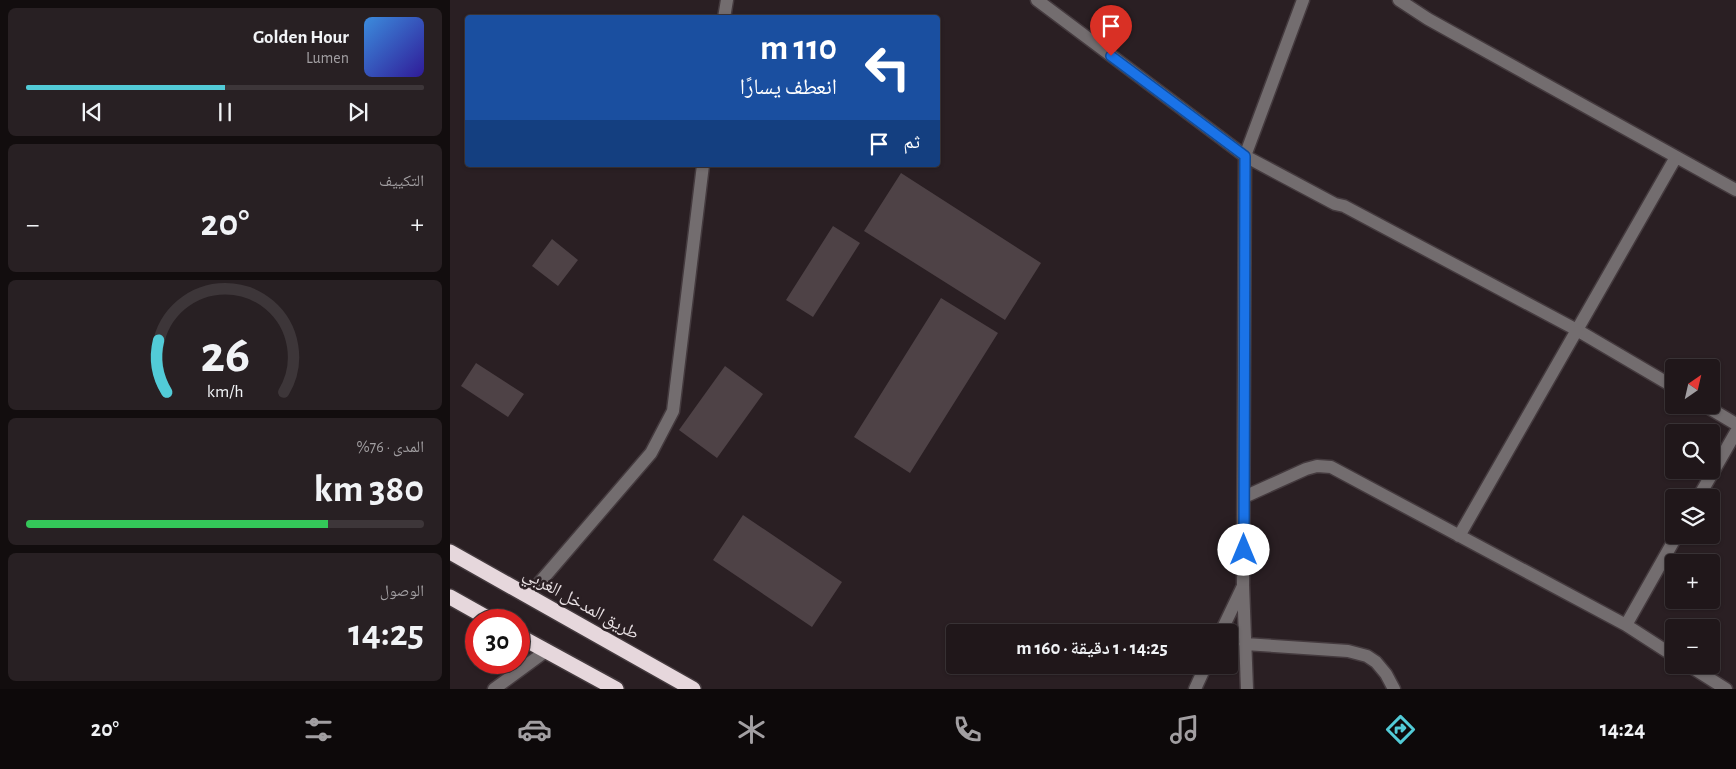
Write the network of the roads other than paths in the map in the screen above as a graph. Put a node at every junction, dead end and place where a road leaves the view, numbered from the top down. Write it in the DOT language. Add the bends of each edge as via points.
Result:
graph roads {
  1 [pos="727,0"];
  2 [pos="1037,0"];
  3 [pos="1303,0"];
  4 [pos="1400,0"];
  5 [pos="724,15"];
  6 [pos="1245,156"];
  7 [pos="1676,157"];
  8 [pos="703,167"];
  9 [pos="1736,190"];
  10 [pos="1577,330"];
  11 [pos="1665,382"];
  12 [pos="1719,414"];
  13 [pos="1736,424"];
  14 [pos="1736,432"];
  15 [pos="1703,489"];
  16 [pos="1244,497"];
  17 [pos="1459,536"];
  18 [pos="1672,544"];
  19 [pos="450,552"];
  20 [pos="1244,585"];
  21 [pos="528,596"];
  22 [pos="450,597"];
  23 [pos="471,609"];
  24 [pos="1225,624"];
  25 [pos="1626,625"];
  26 [pos="530,643"];
  27 [pos="1245,644"];
  28 [pos="1665,650"];
  29 [pos="546,652"];
  30 [pos="1202,674"];
  31 [pos="1702,674"];
  32 [pos="610,687"];
  33 [pos="494,689"];
  34 [pos="693,689"];
  35 [pos="1194,689"];
  36 [pos="1247,689"];
  37 [pos="1394,689"];
  38 [pos="1726,689"];
  1 -- 5 [label="street"];
  2 -- 6 [label="street"];
  3 -- 6 [label="street"];
  4 -- 7 [label="street" via="1428,19"];
  6 -- 10 [label="street"];
  6 -- 16 [label="street"];
  7 -- 9 [label="street"];
  7 -- 10 [label="street"];
  8 -- 21 [label="street" via="673,411 651,453"];
  10 -- 11 [label="street"];
  10 -- 17 [label="street"];
  12 -- 13 [label="street"];
  14 -- 15 [label="street"];
  16 -- 17 [label="street" via="1311,467 1323,465"];
  16 -- 20 [label="street"];
  17 -- 25 [label="street"];
  18 -- 25 [label="street"];
  19 -- 21 [label="highway, طريق المدخل الغربي"];
  20 -- 24 [label="street"];
  20 -- 27 [label="street"];
  21 -- 34 [label="highway, طريق المدخل الغربي"];
  22 -- 23 [label="highway"];
  25 -- 28 [label="street"];
  26 -- 29 [label="highway"];
  27 -- 36 [label="street"];
  27 -- 37 [label="street" via="1348,650 1376,662"];
  29 -- 32 [label="highway"];
  29 -- 33 [label="street"];
  30 -- 35 [label="street"];
  31 -- 38 [label="street"];
}
